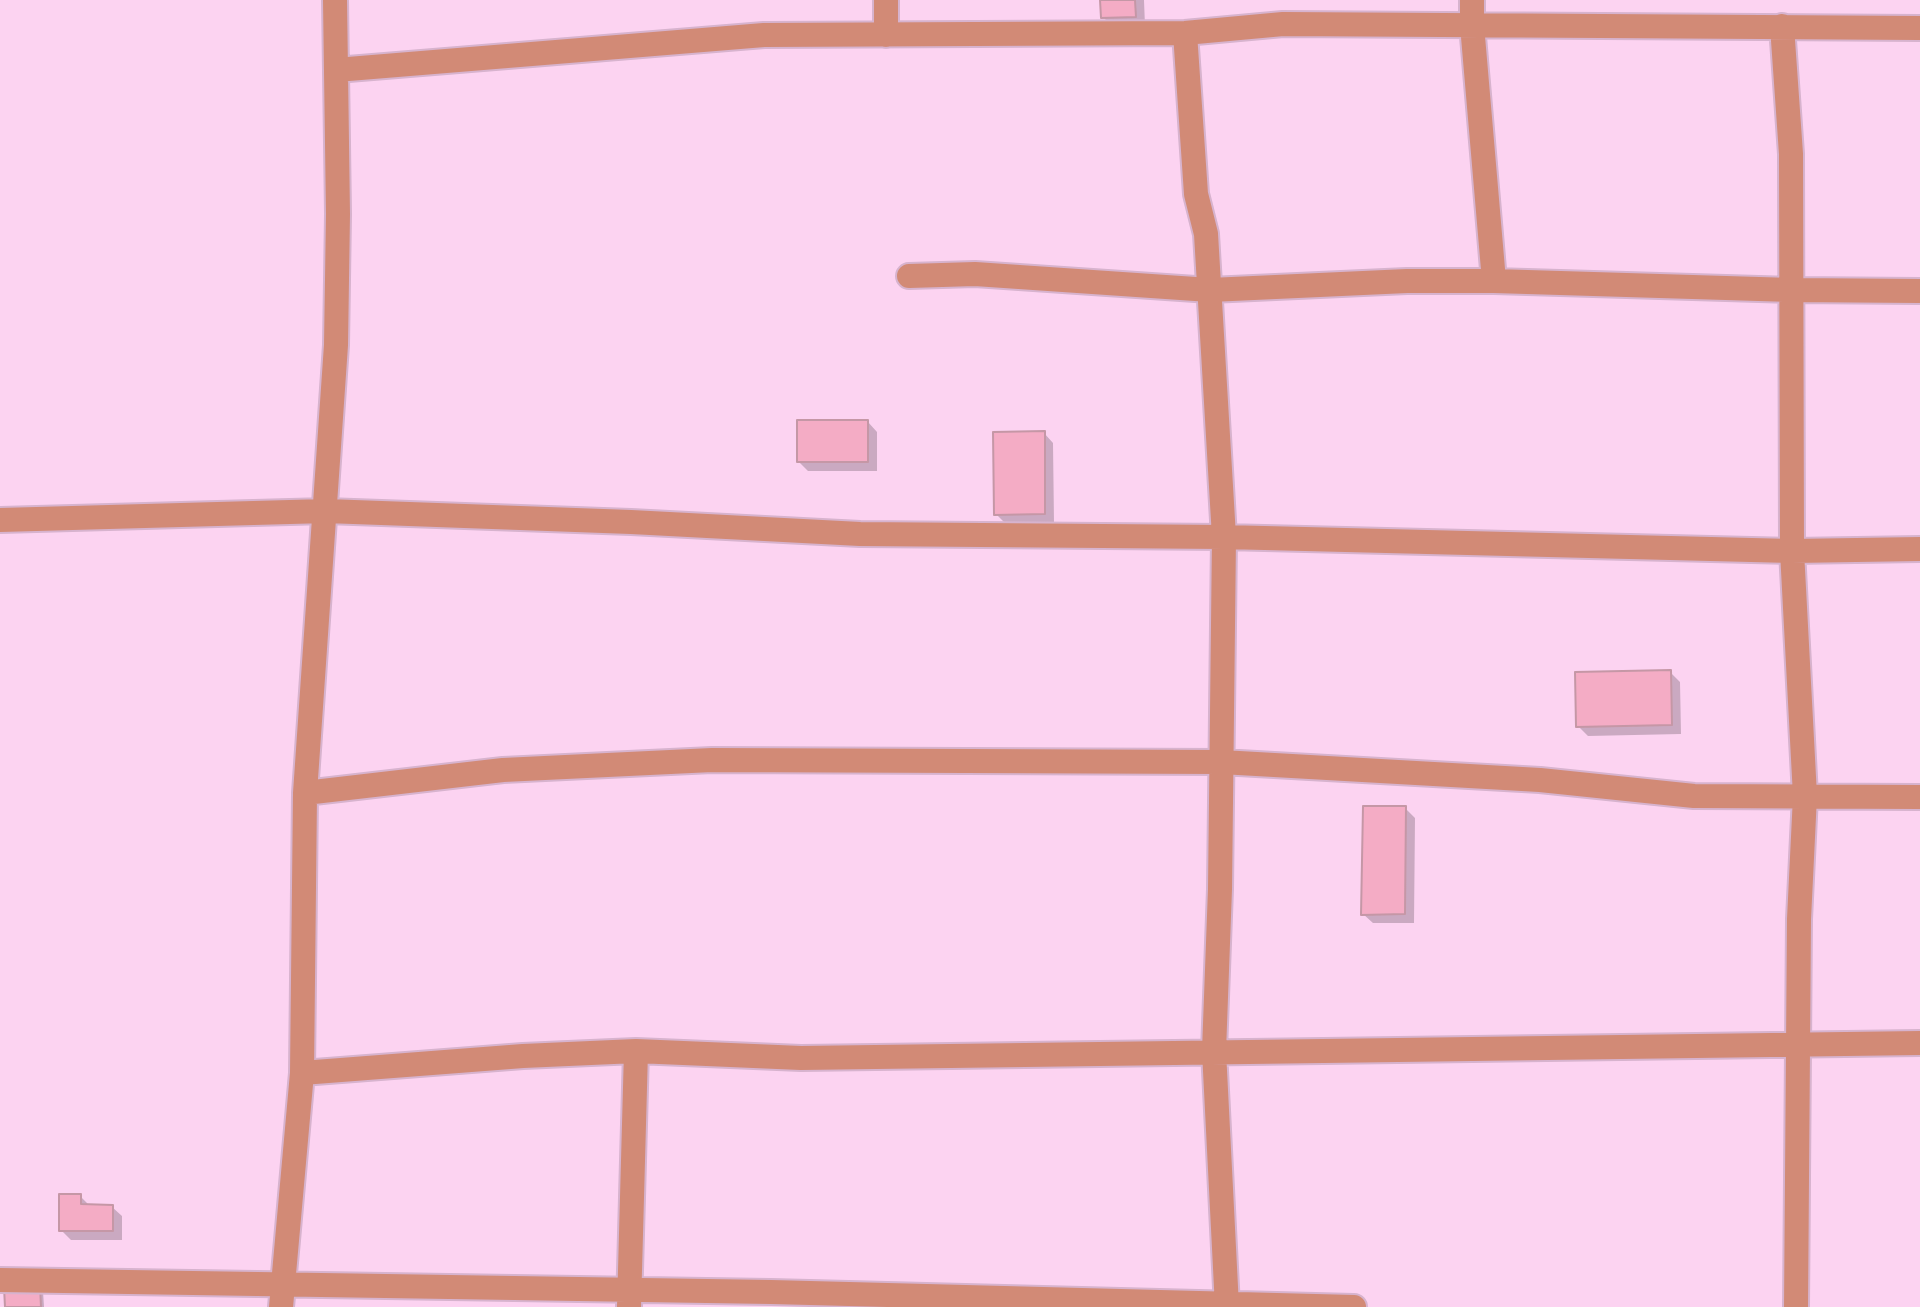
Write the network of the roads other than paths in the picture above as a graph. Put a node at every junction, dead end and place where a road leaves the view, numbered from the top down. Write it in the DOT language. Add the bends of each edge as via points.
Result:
graph roads {
  1 [pos="335,0"];
  2 [pos="886,0"];
  3 [pos="1472,0"];
  4 [pos="1472,25"];
  5 [pos="1782,26"];
  6 [pos="1920,28"];
  7 [pos="1185,33"];
  8 [pos="886,35"];
  9 [pos="336,70"];
  10 [pos="909,276"];
  11 [pos="1494,281"];
  12 [pos="1210,290"];
  13 [pos="1792,290"];
  14 [pos="1920,291"];
  15 [pos="326,511"];
  16 [pos="0,520"];
  17 [pos="1224,537"];
  18 [pos="1920,549"];
  19 [pos="1792,551"];
  20 [pos="1221,762"];
  21 [pos="305,793"];
  22 [pos="1805,796"];
  23 [pos="1920,797"];
  24 [pos="1920,1043"];
  25 [pos="1798,1045"];
  26 [pos="636,1051"];
  27 [pos="1214,1051"];
  28 [pos="302,1073"];
  29 [pos="0,1280"];
  30 [pos="282,1295"];
  31 [pos="629,1298"];
  32 [pos="1227,1306"];
  33 [pos="1354,1307"];
  34 [pos="1796,1307"];
  1 -- 9 [label="street"];
  2 -- 8 [label="street"];
  3 -- 4 [label="street"];
  4 -- 5 [label="street"];
  4 -- 7 [label="street" via="1283,24"];
  4 -- 11 [label="street"];
  5 -- 6 [label="street"];
  5 -- 13 [label="street" via="1791,154"];
  7 -- 8 [label="street"];
  7 -- 12 [label="street" via="1196,194 1206,234"];
  8 -- 9 [label="street" via="764,35"];
  9 -- 15 [label="street" via="336,345"];
  10 -- 12 [label="street" via="975,274"];
  11 -- 12 [label="street"];
  11 -- 13 [label="street"];
  12 -- 17 [label="street"];
  13 -- 14 [label="street"];
  13 -- 19 [label="street"];
  15 -- 16 [label="street"];
  15 -- 17 [label="street" via="860,534"];
  15 -- 21 [label="street"];
  17 -- 19 [label="street"];
  17 -- 20 [label="street"];
  18 -- 19 [label="street"];
  19 -- 22 [label="street"];
  20 -- 21 [label="street" via="712,760 503,770"];
  20 -- 22 [label="street" via="1540,780 1694,796"];
  20 -- 27 [label="street"];
  21 -- 28 [label="street"];
  22 -- 23 [label="street"];
  22 -- 25 [label="street"];
  24 -- 25 [label="street"];
  25 -- 27 [label="street"];
  25 -- 34 [label="street"];
  26 -- 27 [label="street" via="801,1058"];
  26 -- 28 [label="street"];
  26 -- 31 [label="street"];
  27 -- 32 [label="street"];
  28 -- 30 [label="street"];
  29 -- 30 [label="street"];
  30 -- 31 [label="street"];
  31 -- 32 [label="street"];
  32 -- 33 [label="street"];
}
